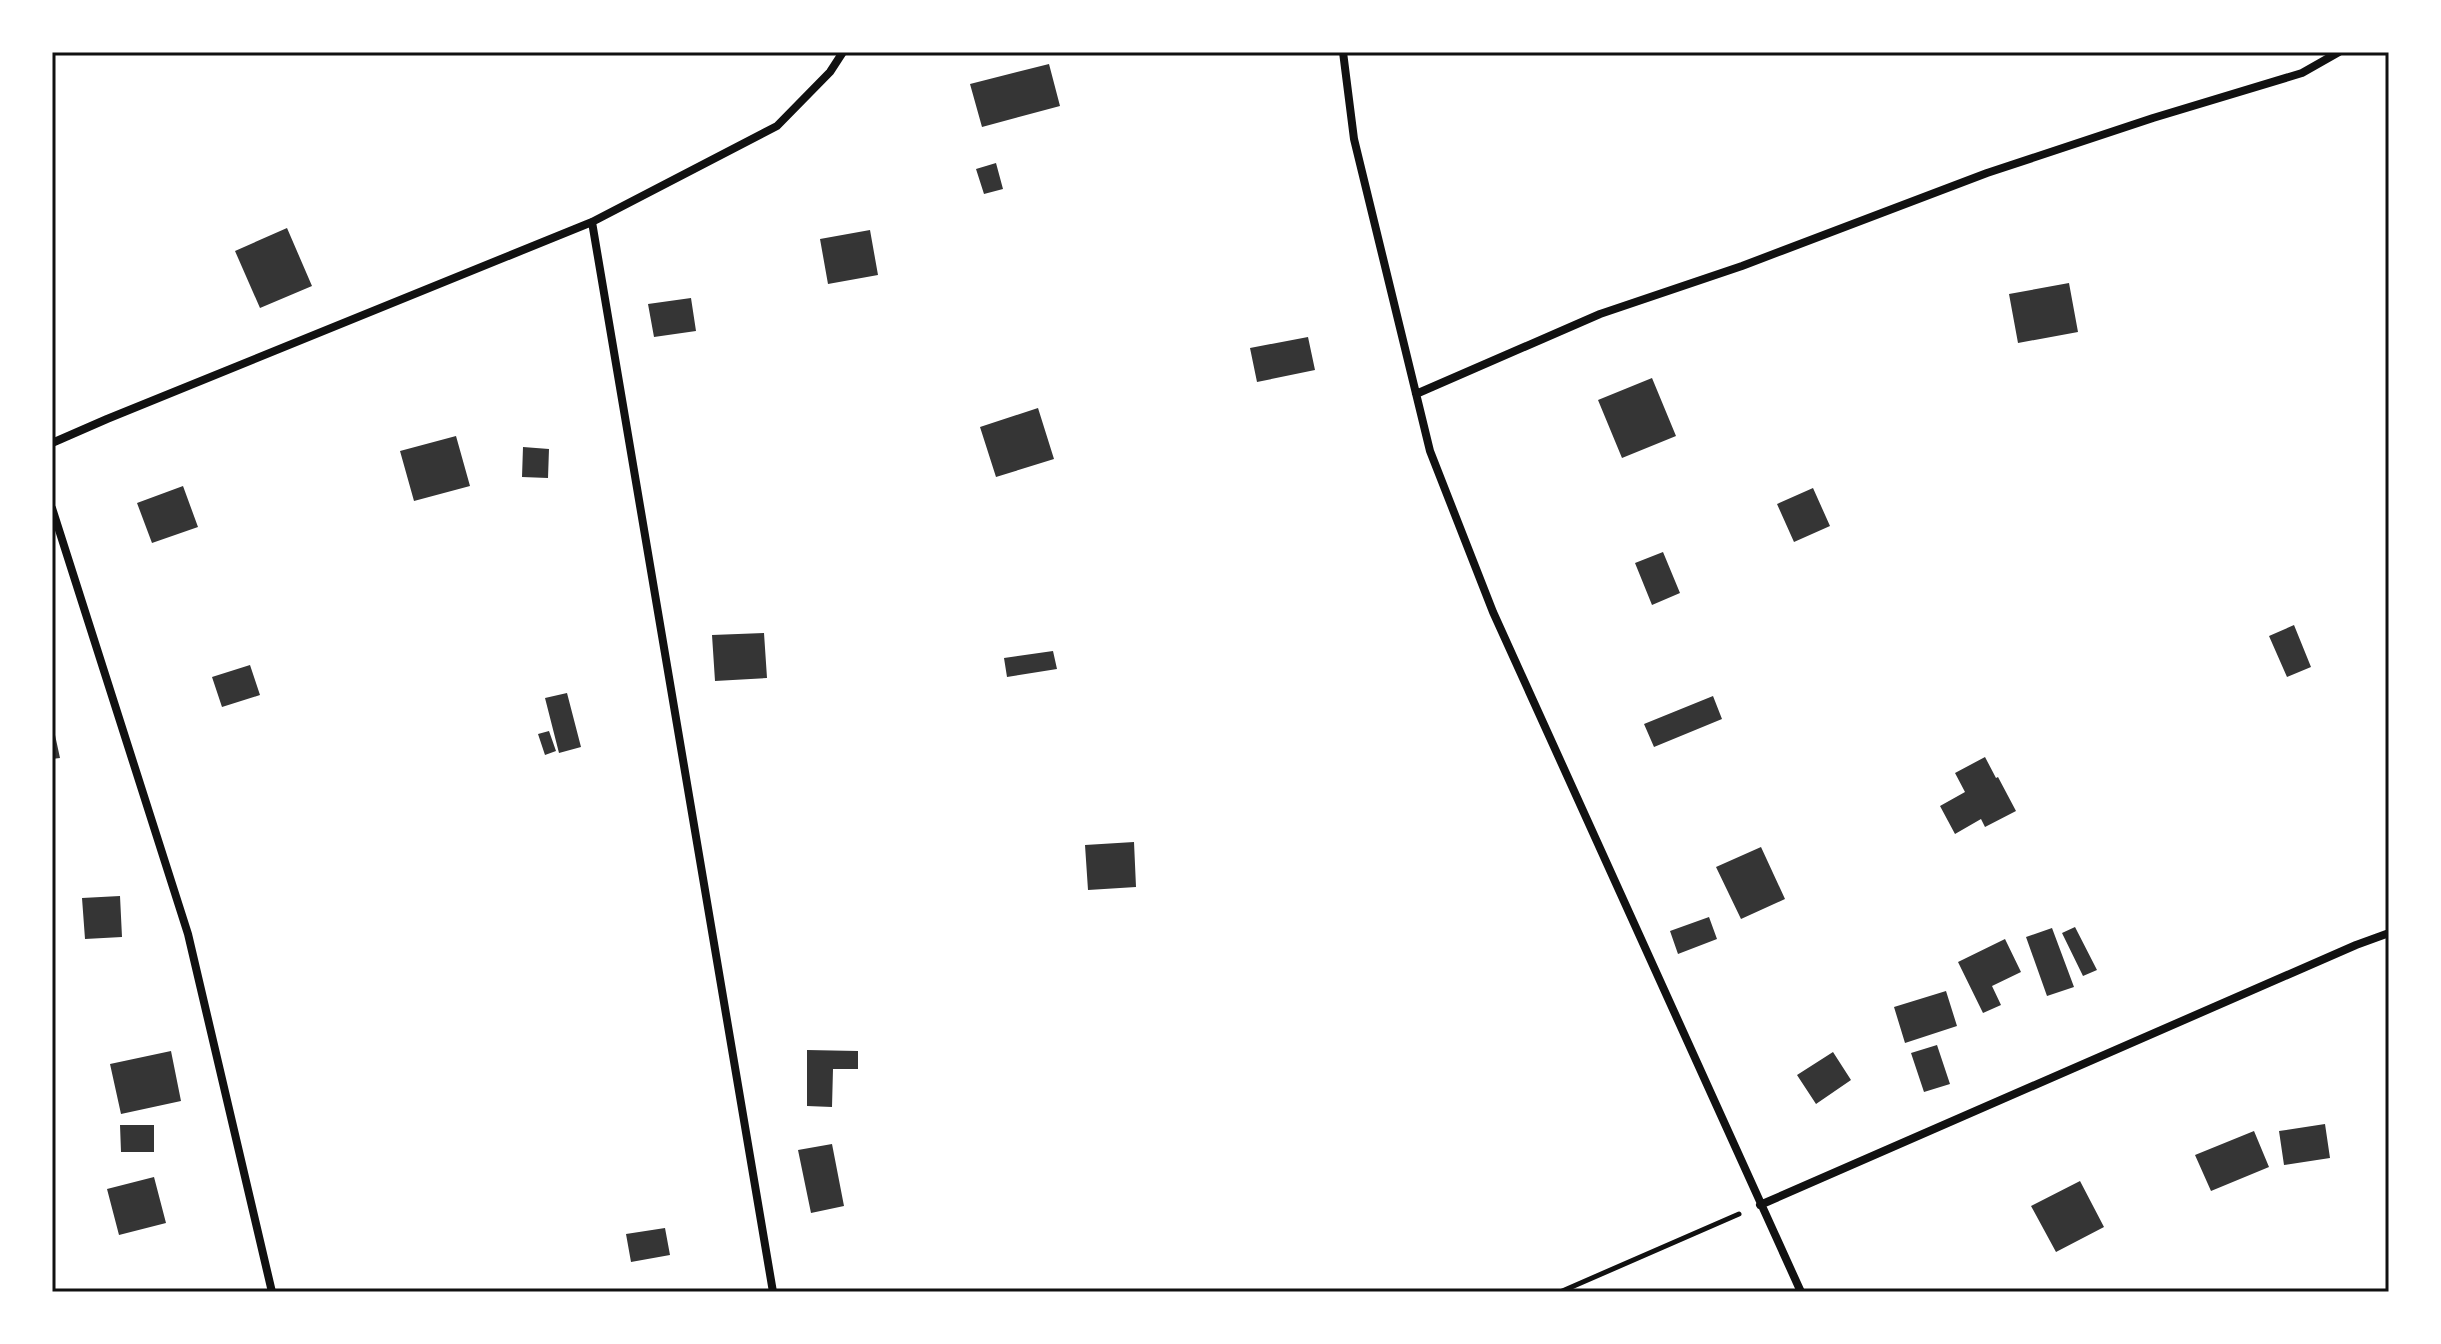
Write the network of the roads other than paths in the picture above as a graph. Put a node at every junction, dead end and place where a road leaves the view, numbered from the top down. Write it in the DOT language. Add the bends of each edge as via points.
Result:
graph roads {
  1 [pos="843,52"];
  2 [pos="1343,52"];
  3 [pos="2339,52"];
  4 [pos="592,222"];
  5 [pos="1416,394"];
  6 [pos="52,443"];
  7 [pos="52,508"];
  8 [pos="2389,933"];
  9 [pos="1760,1205"];
  10 [pos="272,1292"];
  11 [pos="773,1292"];
  12 [pos="1801,1292"];
  1 -- 4 [label="street" via="777,126"];
  2 -- 5 [label="street" via="1354,139"];
  3 -- 5 [label="street" via="2302,73 1987,173 1600,314"];
  4 -- 6 [label="street"];
  4 -- 11 [label="street"];
  5 -- 9 [label="street" via="1430,451 1493,612"];
  7 -- 10 [label="street" via="188,934"];
  8 -- 9 [label="street"];
  9 -- 12 [label="street"];
}
